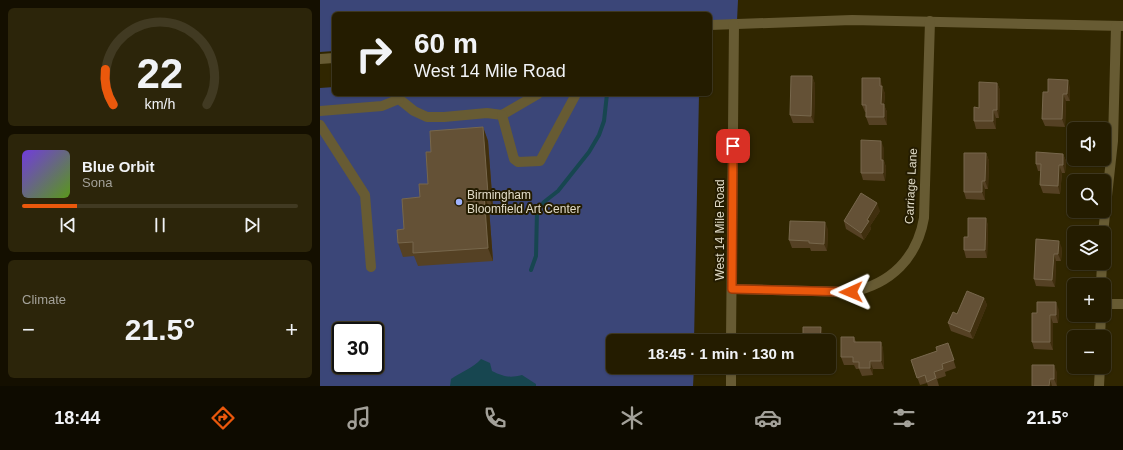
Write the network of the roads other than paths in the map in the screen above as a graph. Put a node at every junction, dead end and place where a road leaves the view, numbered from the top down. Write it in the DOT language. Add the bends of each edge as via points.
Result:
graph roads {
  1 [pos="930,21"];
  2 [pos="734,24"];
  3 [pos="712,25"];
  4 [pos="1120,26"];
  5 [pos="332,58"];
  6 [pos="320,59"];
  7 [pos="398,96"];
  8 [pos="535,96"];
  9 [pos="575,96"];
  10 [pos="320,111"];
  11 [pos="502,115"];
  12 [pos="320,126"];
  13 [pos="1104,226"];
  14 [pos="371,267"];
  15 [pos="732,289"];
  16 [pos="1111,304"];
  17 [pos="1123,304"];
  18 [pos="731,334"];
  19 [pos="731,374"];
  20 [pos="1100,374"];
  21 [pos="730,386"];
  22 [pos="1099,386"];
  1 -- 2 [label="street" via="852,20"];
  1 -- 4 [label="street"];
  1 -- 15 [label="street, Carriage Lane" via="924,218 916,244 904,264 886,279 863,290 851,292"];
  2 -- 3 [label="street"];
  2 -- 15 [label="street, West 14 Mile Road"];
  4 -- 13 [label="street" via="1113,142"];
  5 -- 6 [label="street"];
  7 -- 10 [label="street" via="382,106"];
  7 -- 11 [label="street" via="414,111 428,117 487,113"];
  8 -- 11 [label="street"];
  9 -- 11 [label="street" via="540,161 518,162 514,159"];
  12 -- 14 [label="street" via="365,195"];
  15 -- 18 [label="street, West 14 Mile Road"];
  16 -- 17 [label="street"];
  19 -- 21 [label="street"];
  20 -- 22 [label="street"];
}
